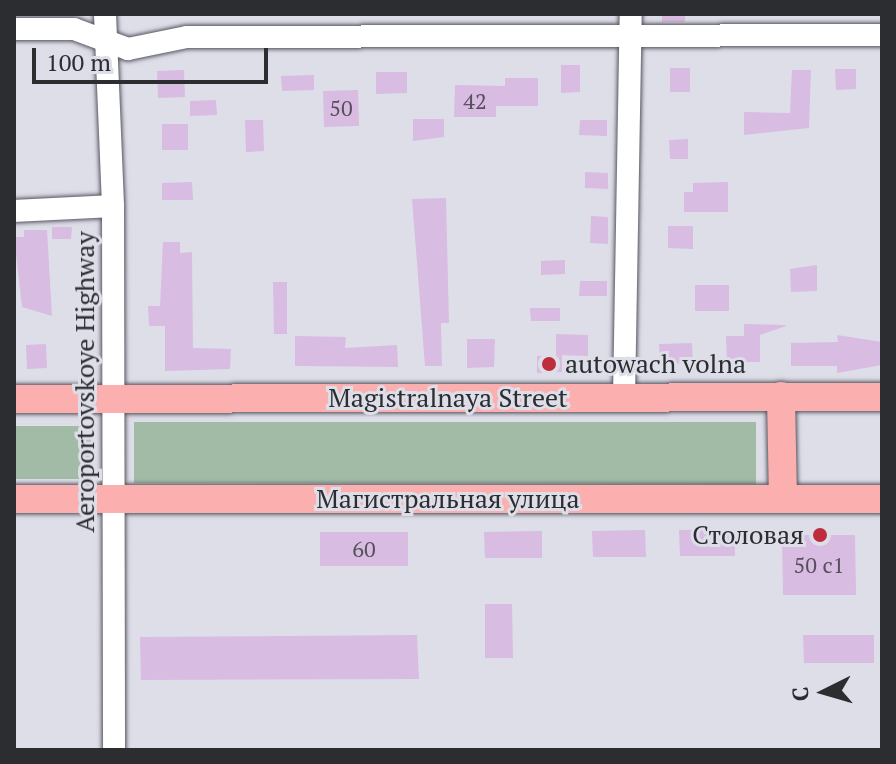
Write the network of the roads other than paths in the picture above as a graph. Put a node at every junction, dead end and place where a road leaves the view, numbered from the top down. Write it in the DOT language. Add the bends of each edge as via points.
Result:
graph roads {
  1 [pos="105,14"];
  2 [pos="631,25"];
  3 [pos="14,29"];
  4 [pos="882,35"];
  5 [pos="109,38"];
  6 [pos="113,206"];
  7 [pos="14,211"];
  8 [pos="781,396"];
  9 [pos="882,397"];
  10 [pos="110,398"];
  11 [pos="624,398"];
  12 [pos="14,399"];
  13 [pos="783,497"];
  14 [pos="14,499"];
  15 [pos="113,499"];
  16 [pos="882,499"];
  17 [pos="114,750"];
  1 -- 5 [label="street, Aeroportovskoye Highway"];
  2 -- 4 [label="street"];
  2 -- 5 [label="street" via="187,37 128,49"];
  2 -- 11 [label="street"];
  3 -- 5 [label="street" via="74,29"];
  5 -- 6 [label="street, Aeroportovskoye Highway"];
  6 -- 7 [label="street"];
  6 -- 10 [label="street, Aeroportovskoye Highway"];
  8 -- 9 [label="main road, Magistralnaya Street"];
  8 -- 11 [label="main road, Magistralnaya Street"];
  8 -- 13 [label="main road"];
  10 -- 11 [label="main road, Magistralnaya Street"];
  10 -- 12 [label="main road, Magistralnaya Street"];
  10 -- 15 [label="street, Aeroportovskoye Highway"];
  13 -- 15 [label="main road, Магистральная улица"];
  13 -- 16 [label="main road, Магистральная улица"];
  14 -- 15 [label="main road, Магистральная улица"];
  15 -- 17 [label="street, Aeroportovskoye Highway"];
}
